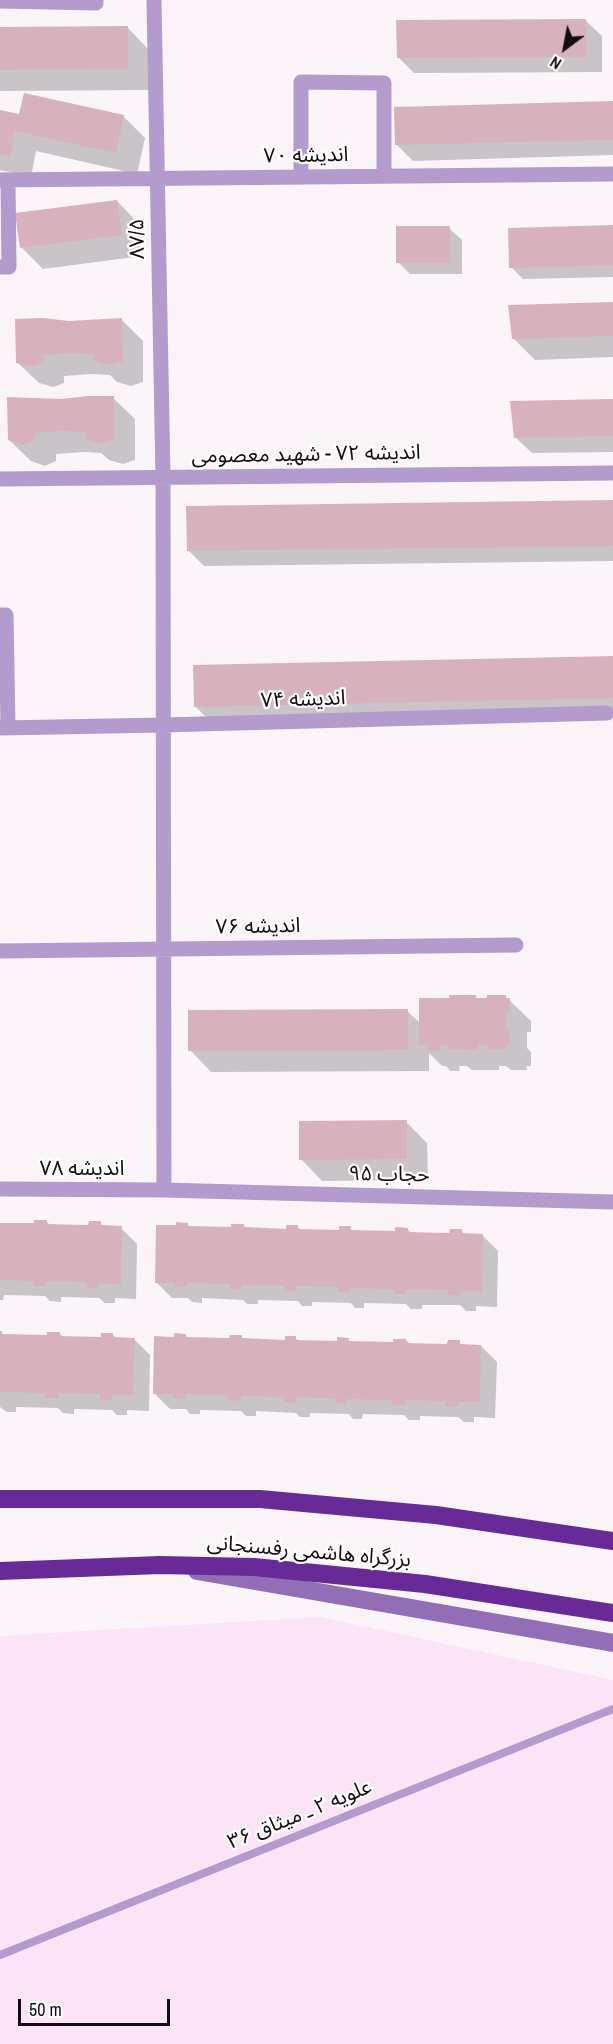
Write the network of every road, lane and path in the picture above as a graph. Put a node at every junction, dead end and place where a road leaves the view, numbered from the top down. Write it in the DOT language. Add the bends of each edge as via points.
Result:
graph roads {
  1 [pos="96,0"];
  2 [pos="154,0"];
  3 [pos="0,1"];
  4 [pos="613,174"];
  5 [pos="384,176"];
  6 [pos="301,177"];
  7 [pos="158,178"];
  8 [pos="4,180"];
  9 [pos="0,267"];
  10 [pos="613,473"];
  11 [pos="163,477"];
  12 [pos="0,479"];
  13 [pos="0,615"];
  14 [pos="606,712"];
  15 [pos="163,725"];
  16 [pos="4,728"];
  17 [pos="516,945"];
  18 [pos="164,949"];
  19 [pos="0,951"];
  20 [pos="0,1189"];
  21 [pos="164,1190"];
  22 [pos="613,1202"];
  23 [pos="0,1498"];
  24 [pos="613,1541"];
  25 [pos="160,1565"];
  26 [pos="0,1571"];
  27 [pos="613,1613"];
  28 [pos="613,1643"];
  29 [pos="613,1709"];
  30 [pos="0,1955"];
  1 -- 3 [label="street"];
  2 -- 7 [label="street, ۸۷/۵"];
  4 -- 5 [label="street, اندیشه ۷۰"];
  5 -- 6 [label="street, اندیشه ۷۰"];
  5 -- 6 [label="street" via="384,82 302,82"];
  6 -- 7 [label="street, اندیشه ۷۰"];
  7 -- 8 [label="street, اندیشه ۷۰"];
  7 -- 11 [label="street, ۸۷/۵"];
  8 -- 9 [label="street" via="9,267"];
  10 -- 11 [label="street, اندیشه ۷۲ - شهید معصومی"];
  11 -- 12 [label="street, اندیشه ۷۲ - شهید معصومی"];
  11 -- 15 [label="street, ۸۷/۵"];
  13 -- 16 [label="street" via="6,615"];
  14 -- 15 [label="street, اندیشه ۷۴"];
  15 -- 16 [label="street, اندیشه ۷۴"];
  15 -- 18 [label="street, ۸۷/۵"];
  17 -- 18 [label="street, اندیشه ۷۶"];
  18 -- 19 [label="street, اندیشه ۷۶"];
  18 -- 21 [label="street, ۸۷/۵"];
  20 -- 21 [label="street, اندیشه ۷۸"];
  21 -- 22 [label="street, حجاب ۹۵"];
  23 -- 24 [label="highway, بزرگراه هاشمی رفسنجانی" via="260,1499 436,1515"];
  25 -- 26 [label="highway, بزرگراه هاشمی رفسنجانی"];
  25 -- 27 [label="highway, بزرگراه هاشمی رفسنجانی" via="254,1567 425,1584"];
  25 -- 28 [label="street"];
  29 -- 30 [label="lane, علویه ۲ ـ میثاق ۳۶"];
}
